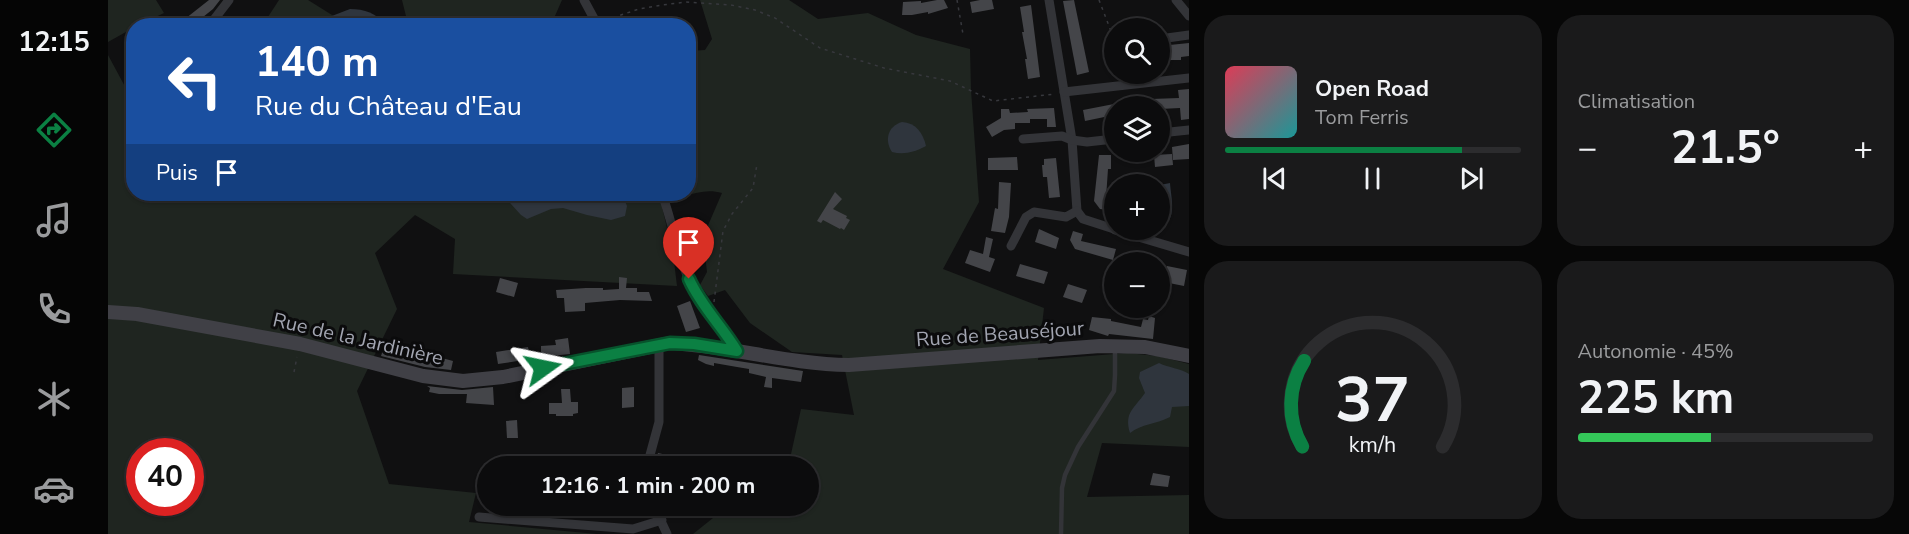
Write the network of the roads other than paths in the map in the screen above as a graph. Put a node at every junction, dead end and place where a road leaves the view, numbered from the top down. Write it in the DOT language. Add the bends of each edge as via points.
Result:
graph roads {
  1 [pos="229,0"];
  2 [pos="584,0"];
  3 [pos="1048,0"];
  4 [pos="1176,0"];
  5 [pos="1189,16"];
  6 [pos="215,18"];
  7 [pos="594,18"];
  8 [pos="1189,35"];
  9 [pos="1170,38"];
  10 [pos="1189,78"];
  11 [pos="1064,92"];
  12 [pos="1189,130"];
  13 [pos="1170,132"];
  14 [pos="1023,139"];
  15 [pos="1104,139"];
  16 [pos="1072,140"];
  17 [pos="665,201"];
  18 [pos="1077,211"];
  19 [pos="1104,226"];
  20 [pos="1150,240"];
  21 [pos="1011,246"];
  22 [pos="1189,252"];
  23 [pos="108,312"];
  24 [pos="659,345"];
  25 [pos="1114,346"];
  26 [pos="737,351"];
  27 [pos="1189,356"];
  28 [pos="849,365"];
  29 [pos="649,456"];
  30 [pos="660,516"];
  31 [pos="479,517"];
  32 [pos="663,520"];
  33 [pos="667,534"];
  34 [pos="1061,534"];
  1 -- 6 [label="street"];
  2 -- 7 [label="street"];
  3 -- 11 [label="street"];
  4 -- 5 [label="street"];
  8 -- 9 [label="street"];
  10 -- 11 [label="street"];
  11 -- 16 [label="street"];
  12 -- 13 [label="street"];
  14 -- 16 [label="street" via="1062,136"];
  15 -- 16 [label="street"];
  16 -- 18 [label="street"];
  17 -- 26 [label="street" via="689,279"];
  18 -- 19 [label="street" via="1083,219"];
  18 -- 21 [label="street" via="1066,217 1034,212 1026,217"];
  20 -- 22 [label="street"];
  23 -- 24 [label="street, Rue de la Jardinière" via="300,344 423,376 463,381"];
  24 -- 26 [label="street, Rue de la Jardinière" via="694,344"];
  24 -- 29 [label="street" via="659,422"];
  25 -- 27 [label="street, Rue de Beauséjour" via="1145,347"];
  25 -- 28 [label="street, Rue de Beauséjour"];
  25 -- 34 [label="lane" via="1114,391 1065,475"];
  26 -- 28 [label="street, Rue de la Jardinière" via="798,363"];
  30 -- 32 [label="street"];
  31 -- 32 [label="street" via="633,529"];
  32 -- 33 [label="street"];
}
